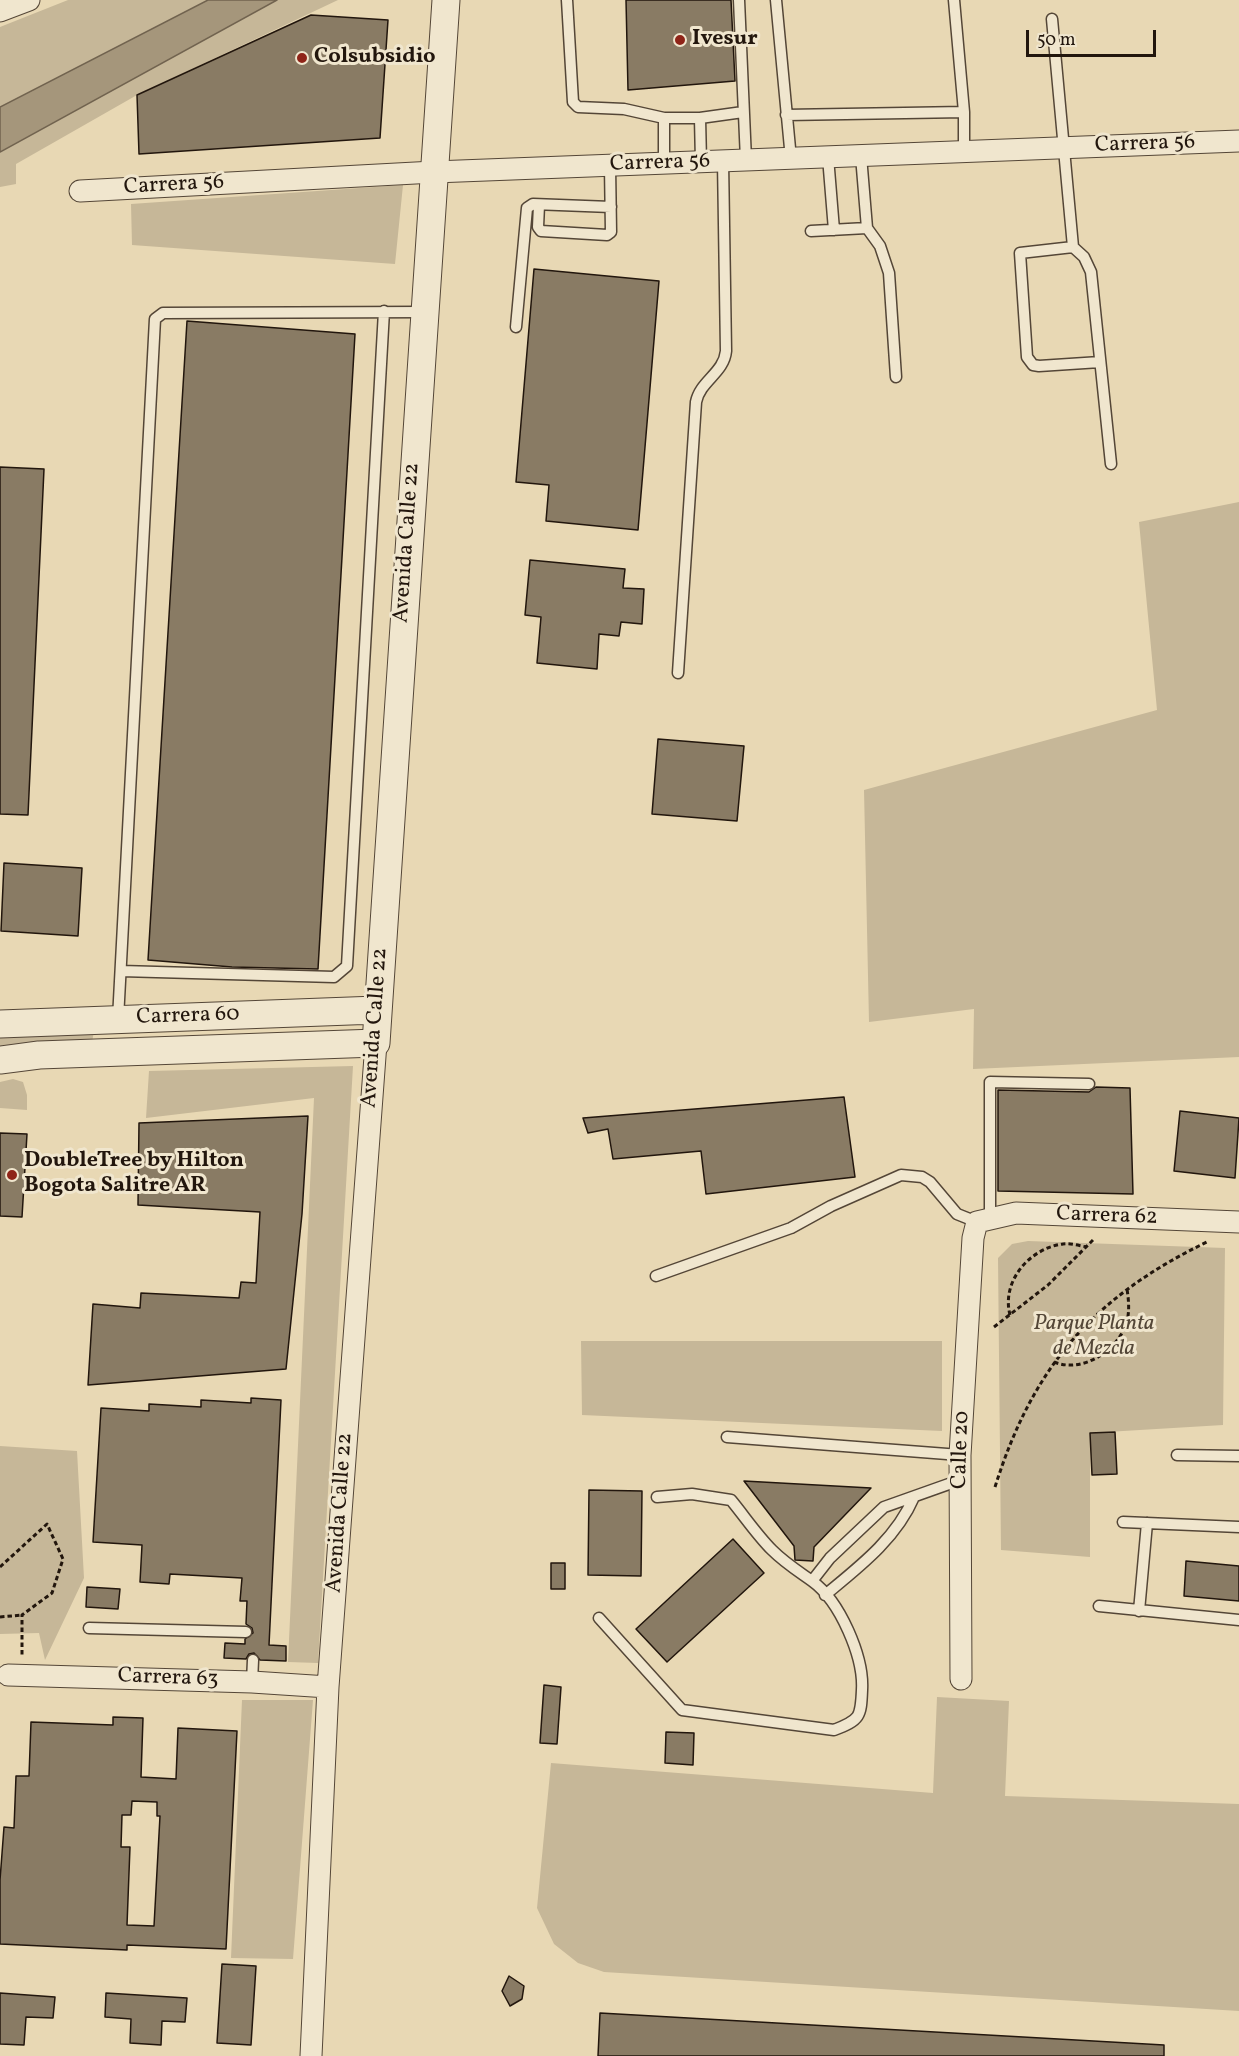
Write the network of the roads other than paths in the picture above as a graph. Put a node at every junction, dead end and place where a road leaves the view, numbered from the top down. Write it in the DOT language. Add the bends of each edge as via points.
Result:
graph roads {
  1 [pos="29,0"];
  2 [pos="446,0"];
  3 [pos="567,0"];
  4 [pos="739,0"];
  5 [pos="776,0"];
  6 [pos="954,0"];
  7 [pos="0,11"];
  8 [pos="1052,20"];
  9 [pos="743,112"];
  10 [pos="964,112"];
  11 [pos="786,115"];
  12 [pos="664,118"];
  13 [pos="700,118"];
  14 [pos="1239,141"];
  15 [pos="1062,148"];
  16 [pos="964,152"];
  17 [pos="861,156"];
  18 [pos="828,157"];
  19 [pos="791,159"];
  20 [pos="746,160"];
  21 [pos="723,161"];
  22 [pos="701,162"];
  23 [pos="664,163"];
  24 [pos="610,166"];
  25 [pos="434,172"];
  26 [pos="80,191"];
  27 [pos="539,205"];
  28 [pos="611,207"];
  29 [pos="867,228"];
  30 [pos="834,230"];
  31 [pos="811,231"];
  32 [pos="1073,247"];
  33 [pos="384,311"];
  34 [pos="424,312"];
  35 [pos="516,327"];
  36 [pos="1100,362"];
  37 [pos="896,377"];
  38 [pos="1111,464"];
  39 [pos="678,673"];
  40 [pos="121,971"];
  41 [pos="377,1010"];
  42 [pos="118,1020"];
  43 [pos="0,1024"];
  44 [pos="376,1043"];
  45 [pos="116,1052"];
  46 [pos="0,1060"];
  47 [pos="1089,1084"];
  48 [pos="983,1220"];
  49 [pos="1239,1222"];
  50 [pos="656,1276"];
  51 [pos="727,1437"];
  52 [pos="960,1455"];
  53 [pos="1176,1455"];
  54 [pos="1239,1456"];
  55 [pos="960,1480"];
  56 [pos="657,1497"];
  57 [pos="914,1497"];
  58 [pos="1123,1522"];
  59 [pos="1147,1523"];
  60 [pos="1239,1527"];
  61 [pos="812,1581"];
  62 [pos="825,1595"];
  63 [pos="1099,1606"];
  64 [pos="1139,1611"];
  65 [pos="599,1618"];
  66 [pos="1239,1620"];
  67 [pos="89,1628"];
  68 [pos="246,1632"];
  69 [pos="253,1660"];
  70 [pos="15,1675"];
  71 [pos="961,1679"];
  72 [pos="252,1682"];
  73 [pos="328,1687"];
  74 [pos="311,2056"];
  1 -- 7 [label="street"];
  2 -- 25 [label="street, Avenida Calle 22"];
  3 -- 12 [label="lane" via="574,105"];
  4 -- 9 [label="lane"];
  5 -- 11 [label="lane"];
  6 -- 10 [label="lane"];
  8 -- 15 [label="lane"];
  9 -- 13 [label="lane"];
  9 -- 20 [label="lane"];
  10 -- 11 [label="lane"];
  10 -- 16 [label="lane"];
  11 -- 19 [label="lane"];
  12 -- 13 [label="lane"];
  12 -- 23 [label="lane"];
  13 -- 22 [label="lane"];
  14 -- 15 [label="street, Carrera 56"];
  15 -- 16 [label="street, Carrera 56"];
  15 -- 32 [label="lane"];
  16 -- 17 [label="street, Carrera 56"];
  17 -- 18 [label="street, Carrera 56"];
  17 -- 29 [label="lane"];
  18 -- 19 [label="street, Carrera 56"];
  18 -- 30 [label="lane"];
  19 -- 20 [label="street, Carrera 56"];
  20 -- 21 [label="street, Carrera 56"];
  21 -- 22 [label="street, Carrera 56"];
  21 -- 39 [label="lane" via="726,351 722,366 700,390 696,402"];
  22 -- 23 [label="street, Carrera 56"];
  23 -- 24 [label="street, Carrera 56"];
  24 -- 25 [label="street, Carrera 56"];
  24 -- 28 [label="lane"];
  25 -- 26 [label="street, Carrera 56"];
  25 -- 34 [label="street, Avenida Calle 22"];
  27 -- 28 [label="lane"];
  27 -- 28 [label="lane" via="541,231 607,235 611,232"];
  27 -- 35 [label="lane" via="530,205 525,211"];
  29 -- 30 [label="lane"];
  29 -- 37 [label="lane" via="880,246 889,273"];
  30 -- 31 [label="lane"];
  32 -- 36 [label="lane" via="1084,257 1091,272"];
  32 -- 36 [label="lane" via="1020,253 1027,357 1034,366"];
  33 -- 34 [label="lane"];
  33 -- 40 [label="lane" via="163,313 155,319"];
  33 -- 40 [label="lane" via="347,966 333,977"];
  34 -- 41 [label="street, Avenida Calle 22"];
  36 -- 38 [label="lane"];
  40 -- 42 [label="lane"];
  41 -- 42 [label="street, Carrera 60"];
  41 -- 44 [label="street, Avenida Calle 22"];
  42 -- 43 [label="street, Carrera 60"];
  42 -- 45 [label="street"];
  44 -- 45 [label="street, Carrera 60"];
  44 -- 73 [label="street, Avenida Calle 22"];
  45 -- 46 [label="street, Carrera 60"];
  47 -- 48 [label="lane" via="990,1082"];
  48 -- 49 [label="street, Carrera 62" via="1016,1214"];
  48 -- 50 [label="lane" via="957,1214 922,1177 901,1175 791,1228"];
  48 -- 52 [label="street, Calle 20" via="973,1238"];
  51 -- 52 [label="lane"];
  52 -- 55 [label="street, Calle 20"];
  53 -- 54 [label="lane"];
  55 -- 57 [label="lane"];
  55 -- 71 [label="street, Calle 20"];
  56 -- 61 [label="lane" via="692,1494 731,1500 770,1548"];
  57 -- 61 [label="lane" via="884,1507 830,1558"];
  57 -- 62 [label="lane" via="896,1529"];
  58 -- 59 [label="lane"];
  59 -- 60 [label="lane"];
  59 -- 64 [label="lane"];
  61 -- 62 [label="lane"];
  62 -- 65 [label="lane" via="850,1633 863,1672 861,1712 854,1722 834,1730 682,1710"];
  63 -- 64 [label="lane"];
  64 -- 66 [label="lane"];
  67 -- 68 [label="lane"];
  69 -- 72 [label="lane"];
  70 -- 72 [label="street, Carrera 63"];
  72 -- 73 [label="street, Carrera 63"];
  73 -- 74 [label="street, Avenida Calle 22"];
}
